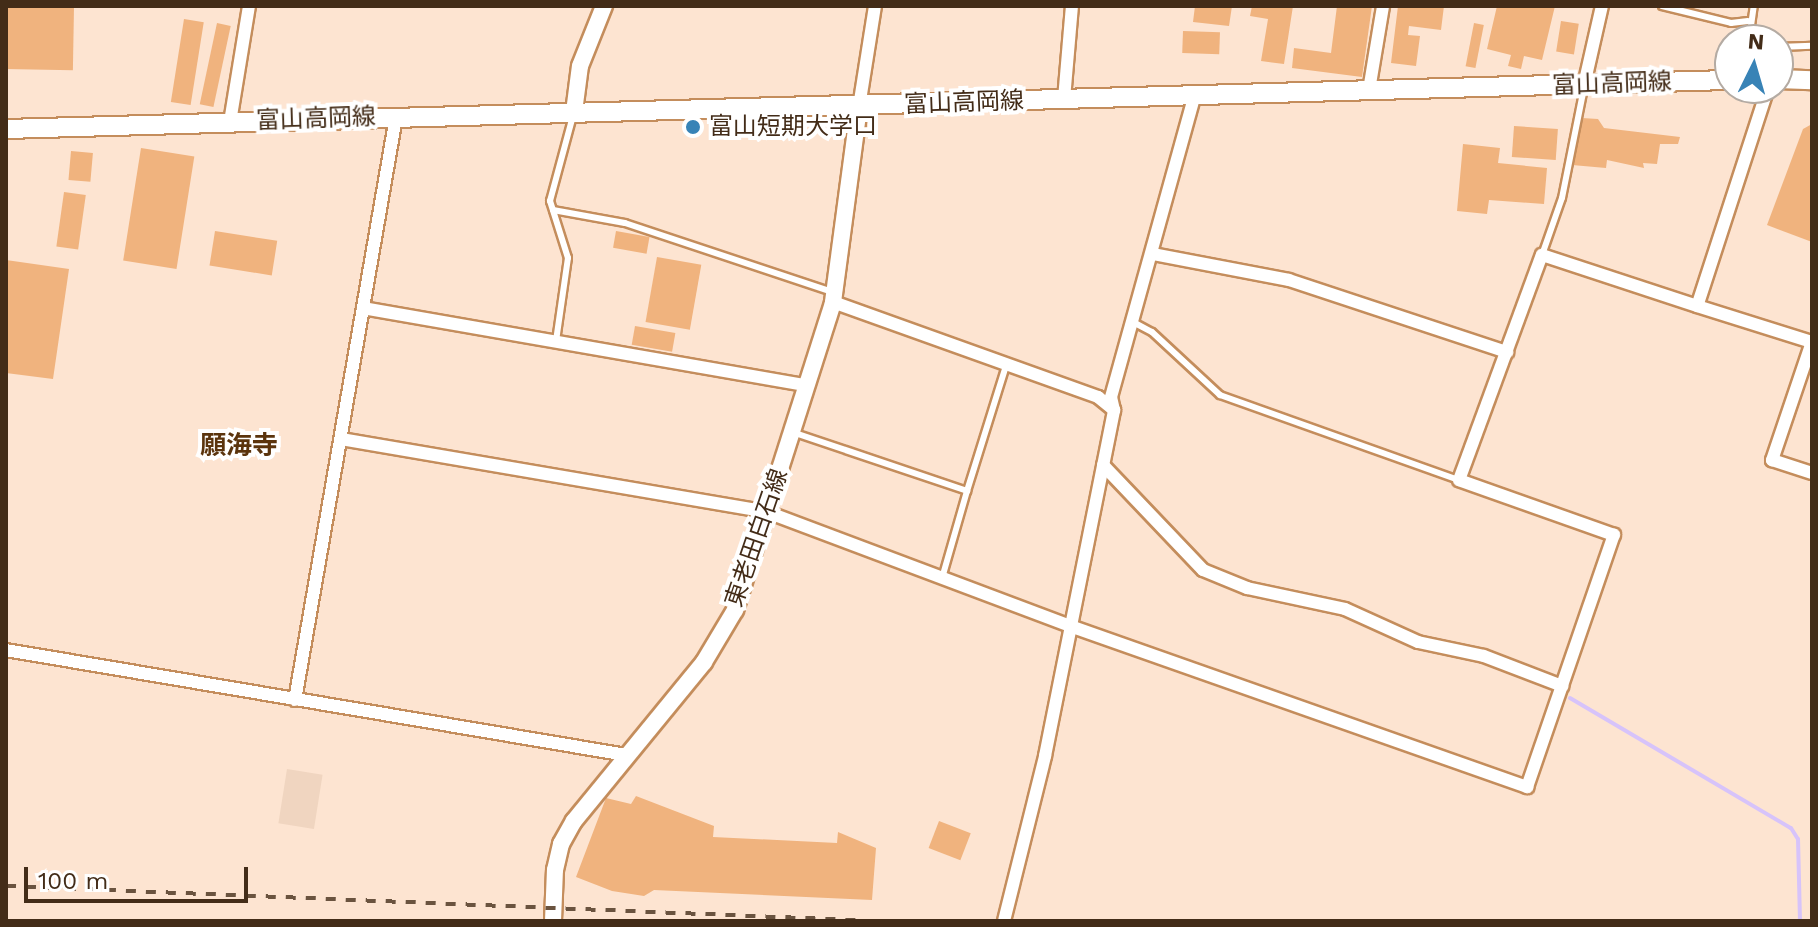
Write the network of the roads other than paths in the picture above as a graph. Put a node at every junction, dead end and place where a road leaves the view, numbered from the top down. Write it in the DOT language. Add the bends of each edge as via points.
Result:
graph roads {
  1 [pos="249,6"];
  2 [pos="604,6"];
  3 [pos="875,6"];
  4 [pos="1072,6"];
  5 [pos="1383,6"];
  6 [pos="1602,6"];
  7 [pos="1662,6"];
  8 [pos="1754,6"];
  9 [pos="1748,21"];
  10 [pos="1748,24"];
  11 [pos="1714,81"];
  12 [pos="1584,85"];
  13 [pos="1369,90"];
  14 [pos="1195,95"];
  15 [pos="1064,99"];
  16 [pos="1763,104"];
  17 [pos="859,107"];
  18 [pos="574,112"];
  19 [pos="396,117"];
  20 [pos="230,122"];
  21 [pos="6,129"];
  22 [pos="553,210"];
  23 [pos="1153,254"];
  24 [pos="1542,255"];
  25 [pos="834,297"];
  26 [pos="1697,306"];
  27 [pos="363,308"];
  28 [pos="1133,322"];
  29 [pos="556,341"];
  30 [pos="1812,342"];
  31 [pos="1507,352"];
  32 [pos="1006,366"];
  33 [pos="806,385"];
  34 [pos="1114,410"];
  35 [pos="792,432"];
  36 [pos="341,439"];
  37 [pos="1103,465"];
  38 [pos="1812,473"];
  39 [pos="1459,480"];
  40 [pos="967,491"];
  41 [pos="767,512"];
  42 [pos="942,578"];
  43 [pos="1070,626"];
  44 [pos="6,650"];
  45 [pos="1562,686"];
  46 [pos="295,700"];
  47 [pos="626,755"];
  48 [pos="553,921"];
  49 [pos="1004,921"];
  1 -- 20 [label="street"];
  2 -- 18 [label="main road" via="580,66"];
  3 -- 17 [label="street"];
  4 -- 15 [label="street"];
  5 -- 13 [label="street"];
  6 -- 12 [label="street"];
  7 -- 9 [label="lane" via="1731,23"];
  8 -- 9 [label="lane"];
  9 -- 10 [label="lane"];
  11 -- 12 [label="main road, 富山高岡線"];
  12 -- 13 [label="main road, 富山高岡線"];
  12 -- 24 [label="lane" via="1562,198"];
  13 -- 14 [label="main road, 富山高岡線"];
  14 -- 15 [label="main road, 富山高岡線"];
  14 -- 23 [label="street"];
  15 -- 17 [label="main road, 富山高岡線"];
  16 -- 26 [label="street"];
  17 -- 18 [label="main road, 富山高岡線"];
  17 -- 25 [label="main road, 東老田白石線"];
  18 -- 19 [label="main road, 富山高岡線"];
  18 -- 22 [label="lane" via="550,201"];
  19 -- 20 [label="main road, 富山高岡線"];
  19 -- 27 [label="street"];
  20 -- 21 [label="main road, 富山高岡線"];
  22 -- 25 [label="lane" via="625,223"];
  22 -- 29 [label="lane" via="568,258"];
  23 -- 28 [label="street"];
  23 -- 31 [label="street" via="1289,280"];
  24 -- 26 [label="street"];
  24 -- 31 [label="street"];
  25 -- 32 [label="street"];
  25 -- 33 [label="main road, 東老田白石線"];
  26 -- 30 [label="street"];
  27 -- 29 [label="street"];
  27 -- 36 [label="street"];
  28 -- 34 [label="street" via="1111,397"];
  28 -- 39 [label="lane" via="1152,332 1220,395"];
  29 -- 33 [label="street"];
  30 -- 38 [label="street" via="1772,460"];
  31 -- 39 [label="street"];
  32 -- 34 [label="street" via="1098,397"];
  32 -- 40 [label="lane"];
  33 -- 35 [label="main road, 東老田白石線"];
  34 -- 37 [label="street"];
  35 -- 40 [label="lane"];
  35 -- 41 [label="main road, 東老田白石線"];
  36 -- 41 [label="street"];
  36 -- 46 [label="street"];
  37 -- 43 [label="street"];
  37 -- 45 [label="street" via="1203,570 1247,588 1345,609 1418,642 1484,656"];
  39 -- 45 [label="street" via="1614,535"];
  40 -- 42 [label="lane"];
  41 -- 42 [label="street"];
  41 -- 47 [label="main road, 東老田白石線" via="735,610 704,662"];
  42 -- 43 [label="street"];
  43 -- 45 [label="street" via="1527,787"];
  43 -- 49 [label="street"];
  44 -- 46 [label="street"];
  46 -- 47 [label="street"];
  47 -- 48 [label="main road, 東老田白石線" via="561,844"];
}
